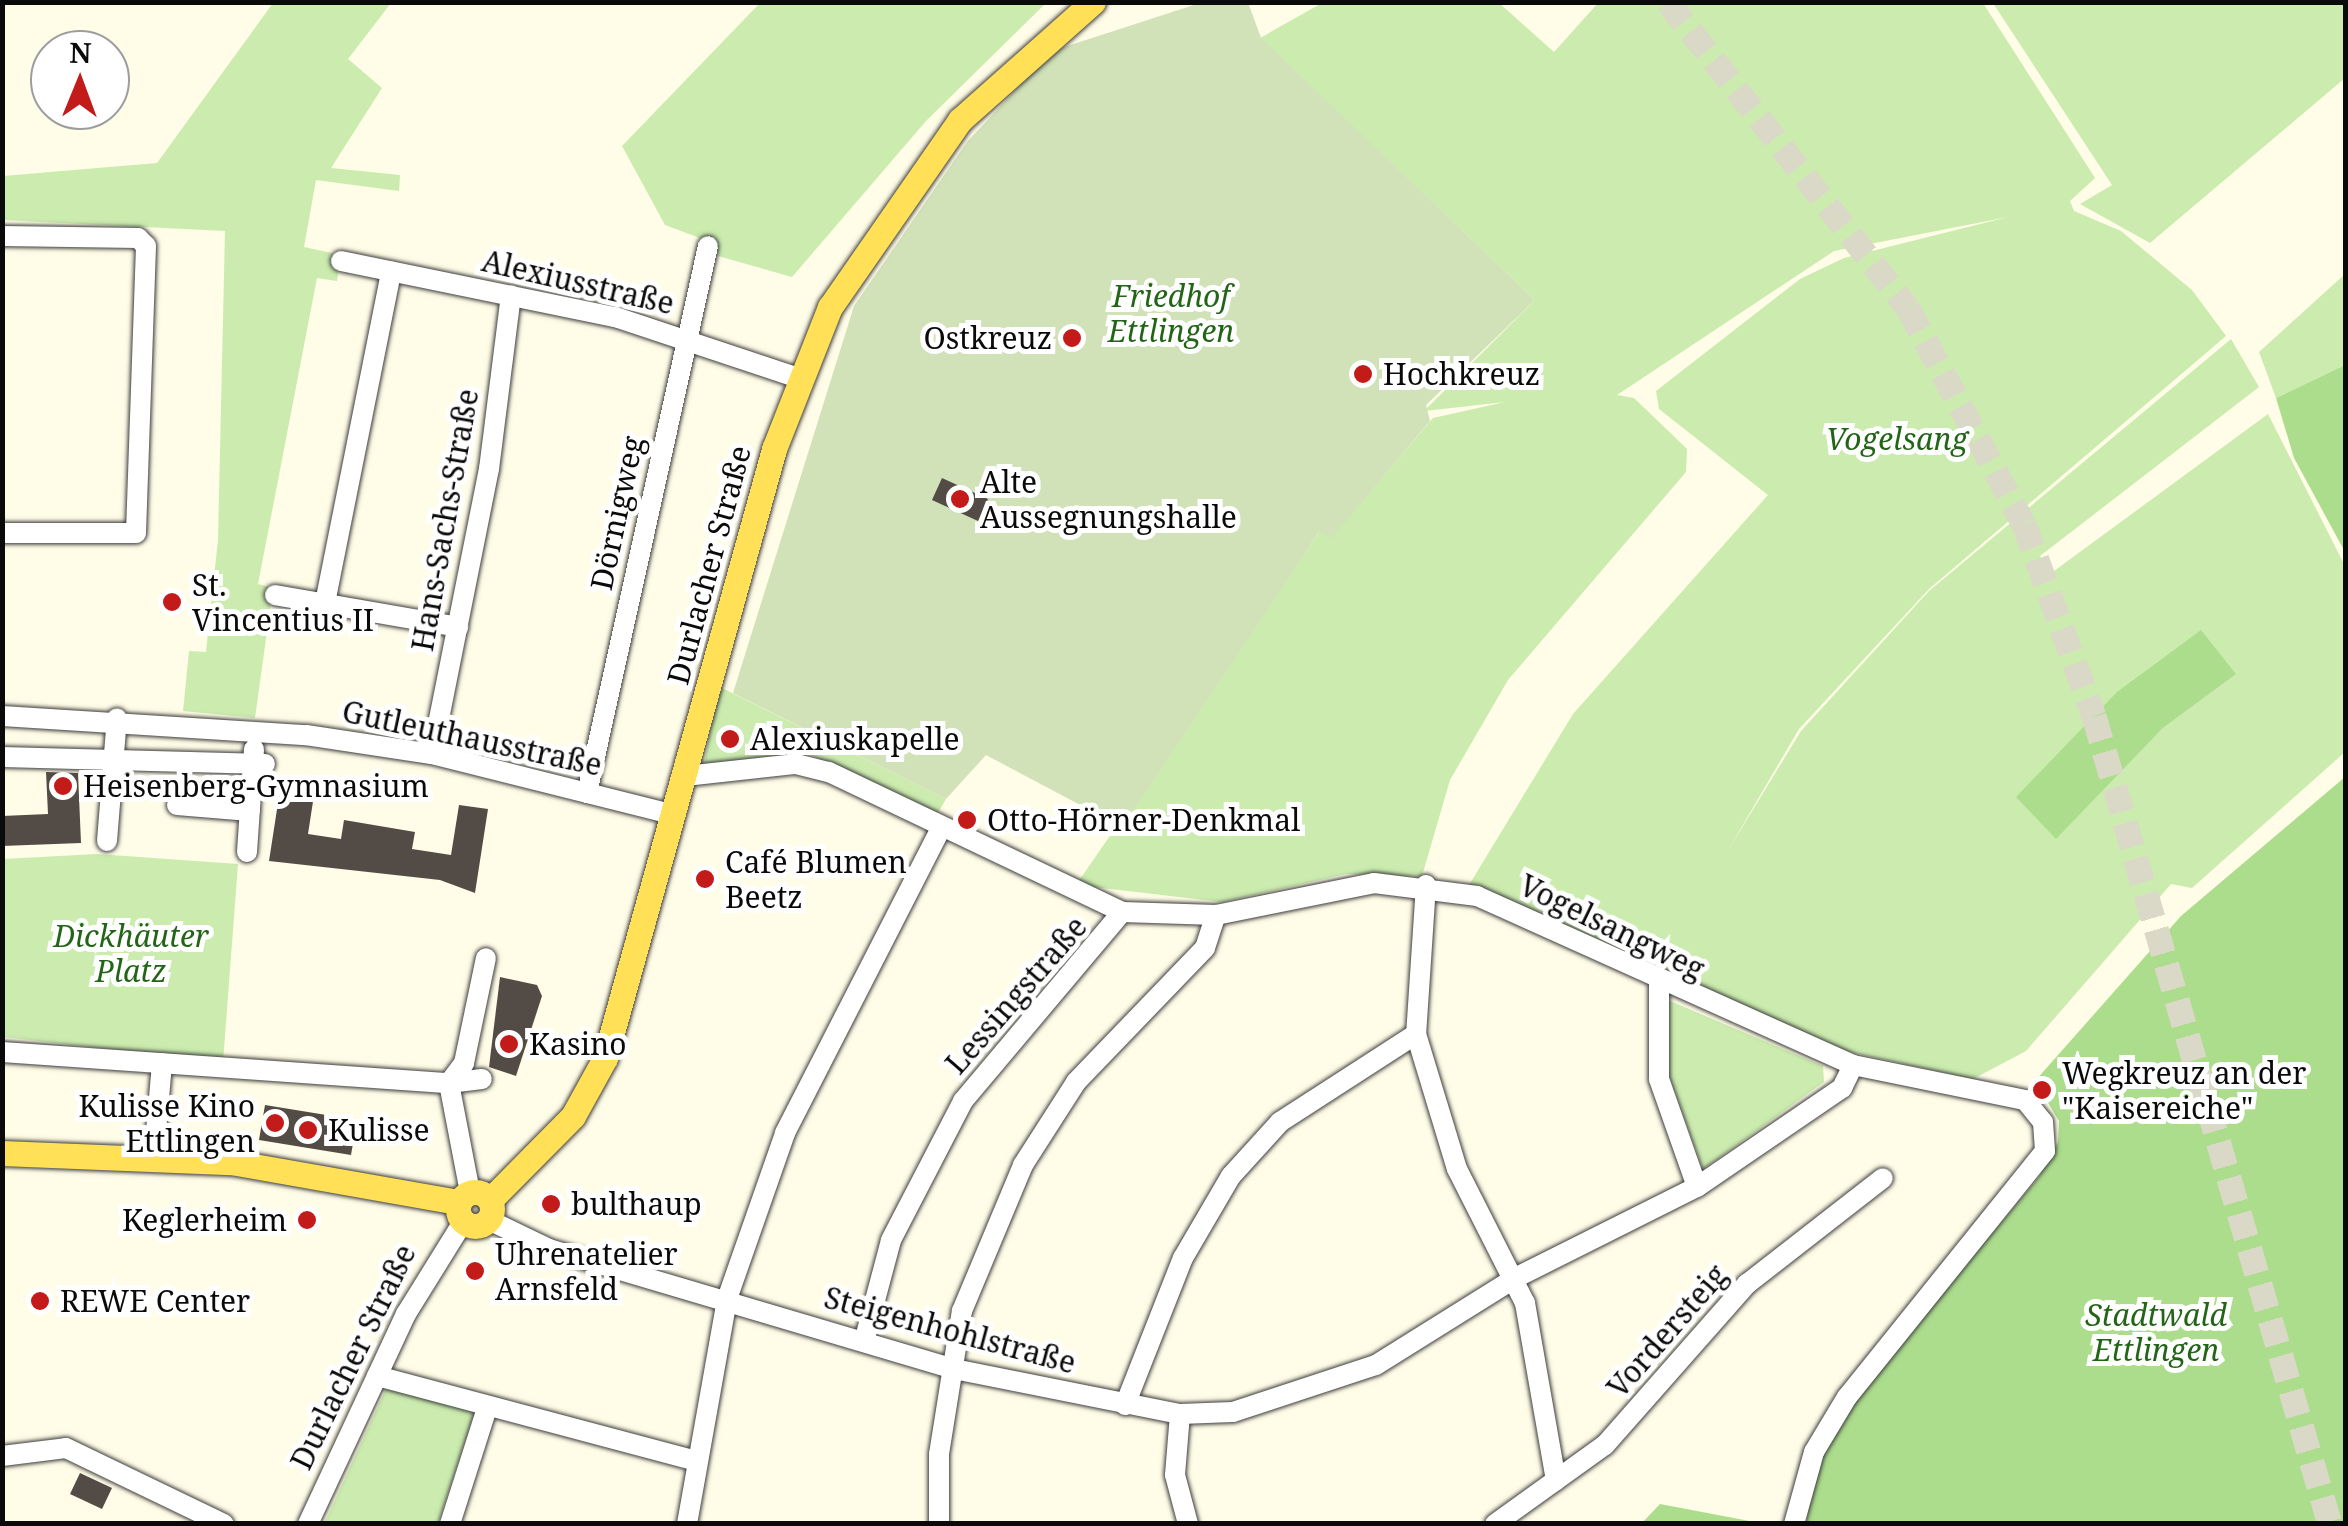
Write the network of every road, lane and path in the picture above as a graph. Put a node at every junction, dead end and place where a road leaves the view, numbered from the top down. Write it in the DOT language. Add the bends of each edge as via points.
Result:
graph roads {
  1 [pos="1093,2"];
  2 [pos="2,236"];
  3 [pos="708,246"];
  4 [pos="340,261"];
  5 [pos="391,272"];
  6 [pos="511,295"];
  7 [pos="686,337"];
  8 [pos="798,378"];
  9 [pos="2,533"];
  10 [pos="275,594"];
  11 [pos="324,603"];
  12 [pos="458,627"];
  13 [pos="2,716"];
  14 [pos="117,718"];
  15 [pos="256,730"];
  16 [pos="114,754"];
  17 [pos="432,754"];
  18 [pos="2,758"];
  19 [pos="259,763"];
  20 [pos="686,776"];
  21 [pos="586,792"];
  22 [pos="178,805"];
  23 [pos="250,811"];
  24 [pos="675,815"];
  25 [pos="941,828"];
  26 [pos="107,841"];
  27 [pos="247,852"];
  28 [pos="1426,885"];
  29 [pos="1122,912"];
  30 [pos="1216,915"];
  31 [pos="486,958"];
  32 [pos="1659,984"];
  33 [pos="1416,1034"];
  34 [pos="2,1052"];
  35 [pos="162,1063"];
  36 [pos="1852,1065"];
  37 [pos="482,1079"];
  38 [pos="450,1083"];
  39 [pos="2,1153"];
  40 [pos="154,1154"];
  41 [pos="1883,1178"];
  42 [pos="1697,1187"];
  43 [pos="473,1205"];
  44 [pos="1515,1278"];
  45 [pos="727,1299"];
  46 [pos="865,1338"];
  47 [pos="954,1369"];
  48 [pos="377,1376"];
  49 [pos="1125,1405"];
  50 [pos="487,1408"];
  51 [pos="1180,1414"];
  52 [pos="2,1456"];
  53 [pos="692,1460"];
  54 [pos="1556,1480"];
  55 [pos="224,1524"];
  56 [pos="308,1524"];
  57 [pos="450,1524"];
  58 [pos="687,1524"];
  59 [pos="939,1524"];
  60 [pos="1188,1524"];
  61 [pos="1495,1524"];
  62 [pos="1794,1524"];
  1 -- 8 [label="main road, Durlacher Straße" via="995,84 932,153 856,263"];
  2 -- 9 [label="street" via="138,238 144,418 136,532"];
  3 -- 7 [label="street, Dörnigweg"];
  4 -- 5 [label="street, Alexiusstraße"];
  5 -- 6 [label="street, Alexiusstraße"];
  5 -- 11 [label="street"];
  6 -- 7 [label="street, Alexiusstraße"];
  6 -- 12 [label="street, Hans-Sachs-Straße"];
  7 -- 8 [label="street, Alexiusstraße"];
  7 -- 21 [label="street, Dörnigweg"];
  8 -- 20 [label="main road, Durlacher Straße"];
  10 -- 11 [label="street"];
  11 -- 12 [label="street"];
  12 -- 17 [label="street, Hans-Sachs-Straße"];
  13 -- 14 [label="street, Gutleuthausstraße"];
  14 -- 15 [label="street, Gutleuthausstraße"];
  14 -- 16 [label="street"];
  15 -- 17 [label="street, Gutleuthausstraße"];
  15 -- 19 [label="street"];
  16 -- 18 [label="street"];
  16 -- 19 [label="street"];
  16 -- 26 [label="street"];
  17 -- 21 [label="street, Gutleuthausstraße"];
  19 -- 23 [label="street"];
  20 -- 24 [label="main road, Durlacher Straße"];
  20 -- 25 [label="street, Vogelsangweg" via="796,764"];
  21 -- 24 [label="street, Gutleuthausstraße"];
  22 -- 23 [label="street"];
  23 -- 27 [label="street"];
  24 -- 43 [label="main road, Durlacher Straße" via="596,1080"];
  25 -- 29 [label="street, Vogelsangweg"];
  25 -- 45 [label="street" via="785,1133"];
  28 -- 30 [label="street, Vogelsangweg" via="1327,887"];
  28 -- 32 [label="street, Vogelsangweg" via="1530,918"];
  28 -- 33 [label="street"];
  29 -- 30 [label="street, Vogelsangweg"];
  29 -- 46 [label="street, Lessingstraße" via="963,1101 891,1240"];
  30 -- 47 [label="street" via="1205,948 1050,1117 962,1311"];
  31 -- 38 [label="street" via="464,1062"];
  32 -- 36 [label="street, Vogelsangweg"];
  32 -- 42 [label="street" via="1659,1079"];
  33 -- 44 [label="street" via="1457,1169"];
  33 -- 49 [label="street" via="1342,1074 1231,1176 1183,1258"];
  34 -- 35 [label="street"];
  35 -- 38 [label="street"];
  35 -- 40 [label="street"];
  36 -- 42 [label="street, Steigenhohlstraße" via="1842,1088"];
  36 -- 62 [label="street, Vogelsangweg" via="2025,1100 2042,1122 2045,1151 1846,1396 1814,1452"];
  37 -- 38 [label="street"];
  38 -- 43 [label="street"];
  39 -- 40 [label="main road"];
  40 -- 43 [label="main road"];
  41 -- 54 [label="street, Vordersteig" via="1776,1257 1605,1445"];
  42 -- 44 [label="street, Steigenhohlstraße"];
  43 -- 45 [label="street, Steigenhohlstraße" via="549,1250"];
  43 -- 48 [label="street, Durlacher Straße"];
  44 -- 51 [label="street, Steigenhohlstraße" via="1376,1364 1292,1397"];
  44 -- 54 [label="street"];
  45 -- 46 [label="street, Steigenhohlstraße"];
  45 -- 53 [label="street"];
  46 -- 47 [label="street, Steigenhohlstraße"];
  47 -- 49 [label="street, Steigenhohlstraße"];
  47 -- 59 [label="street" via="939,1454"];
  48 -- 50 [label="street"];
  48 -- 56 [label="street, Durlacher Straße"];
  49 -- 51 [label="street, Steigenhohlstraße"];
  50 -- 53 [label="street"];
  50 -- 57 [label="street"];
  51 -- 60 [label="street" via="1175,1474"];
  52 -- 55 [label="street" via="66,1448"];
  53 -- 58 [label="street"];
  54 -- 61 [label="street, Vordersteig"];
}
